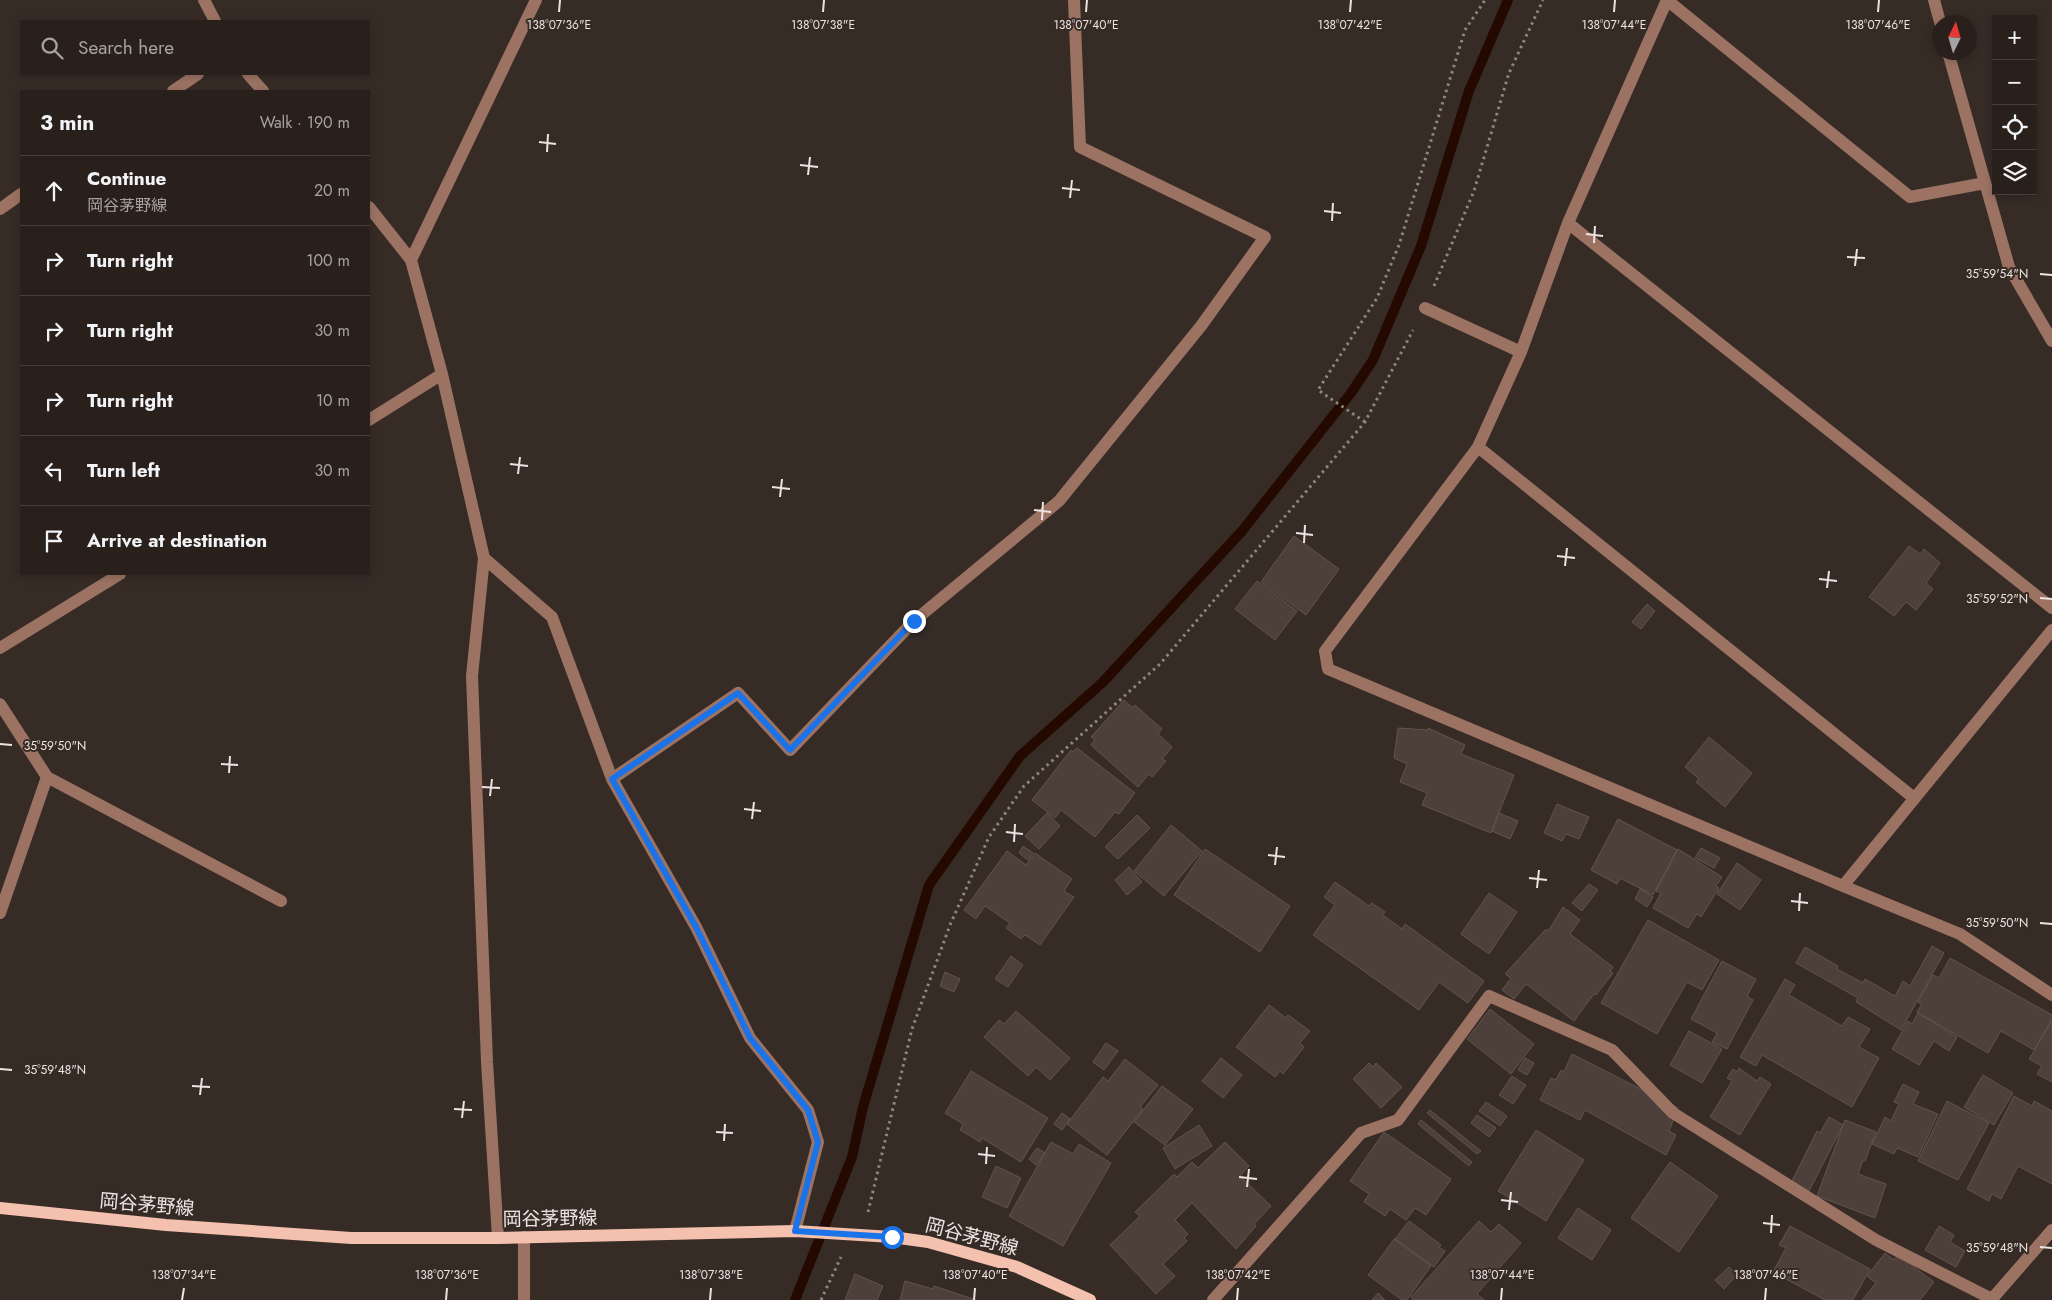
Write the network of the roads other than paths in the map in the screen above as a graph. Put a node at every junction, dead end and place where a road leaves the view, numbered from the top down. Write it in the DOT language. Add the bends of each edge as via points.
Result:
graph roads {
  1 [pos="204,0"];
  2 [pos="536,0"];
  3 [pos="1074,0"];
  4 [pos="1934,0"];
  5 [pos="1938,15"];
  6 [pos="214,20"];
  7 [pos="1950,60"];
  8 [pos="197,75"];
  9 [pos="249,75"];
  10 [pos="174,90"];
  11 [pos="262,90"];
  12 [pos="1985,183"];
  13 [pos="20,195"];
  14 [pos="370,208"];
  15 [pos="0,209"];
  16 [pos="1568,223"];
  17 [pos="411,260"];
  18 [pos="1425,308"];
  19 [pos="2052,341"];
  20 [pos="1521,352"];
  21 [pos="442,374"];
  22 [pos="370,419"];
  23 [pos="1478,447"];
  24 [pos="484,558"];
  25 [pos="118,575"];
  26 [pos="2052,608"];
  27 [pos="2052,630"];
  28 [pos="0,648"];
  29 [pos="0,704"];
  30 [pos="47,777"];
  31 [pos="612,779"];
  32 [pos="1914,798"];
  33 [pos="1843,886"];
  34 [pos="281,901"];
  35 [pos="0,912"];
  36 [pos="2050,989"];
  37 [pos="0,1208"];
  38 [pos="2052,1230"];
  39 [pos="801,1231"];
  40 [pos="524,1237"];
  41 [pos="498,1238"];
  42 [pos="524,1300"];
  43 [pos="1090,1300"];
  44 [pos="1213,1300"];
  1 -- 6 [label="street"];
  2 -- 17 [label="street"];
  3 -- 31 [label="street" via="1080,147 1265,237 1201,326 1059,501 914,621 790,750 738,693"];
  4 -- 5 [label="street"];
  7 -- 12 [label="street"];
  8 -- 10 [label="street"];
  9 -- 11 [label="street"];
  12 -- 16 [label="street" via="1910,196 1667,0"];
  12 -- 19 [label="street" via="2009,267"];
  13 -- 15 [label="street"];
  14 -- 17 [label="street"];
  16 -- 20 [label="street"];
  16 -- 26 [label="street"];
  17 -- 21 [label="street"];
  18 -- 20 [label="street"];
  20 -- 23 [label="street"];
  21 -- 22 [label="street"];
  21 -- 24 [label="street"];
  23 -- 32 [label="street"];
  23 -- 33 [label="street" via="1325,651 1328,669"];
  24 -- 31 [label="street" via="552,617"];
  24 -- 41 [label="street" via="472,676 487,1062"];
  25 -- 28 [label="street"];
  27 -- 32 [label="street"];
  29 -- 30 [label="street"];
  30 -- 34 [label="street"];
  30 -- 35 [label="street"];
  31 -- 39 [label="street" via="696,927 750,1038 808,1110 818,1142"];
  32 -- 33 [label="street"];
  33 -- 36 [label="street" via="1960,934"];
  37 -- 41 [label="main road, 岡谷茅野線" via="166,1225 351,1238"];
  38 -- 44 [label="street" via="1992,1298 1876,1240 1673,1114 1612,1050 1489,996 1398,1120 1360,1133"];
  39 -- 40 [label="main road, 岡谷茅野線"];
  39 -- 43 [label="main road, 岡谷茅野線" via="928,1242 1017,1267"];
  40 -- 41 [label="main road, 岡谷茅野線"];
  40 -- 42 [label="street"];
}
